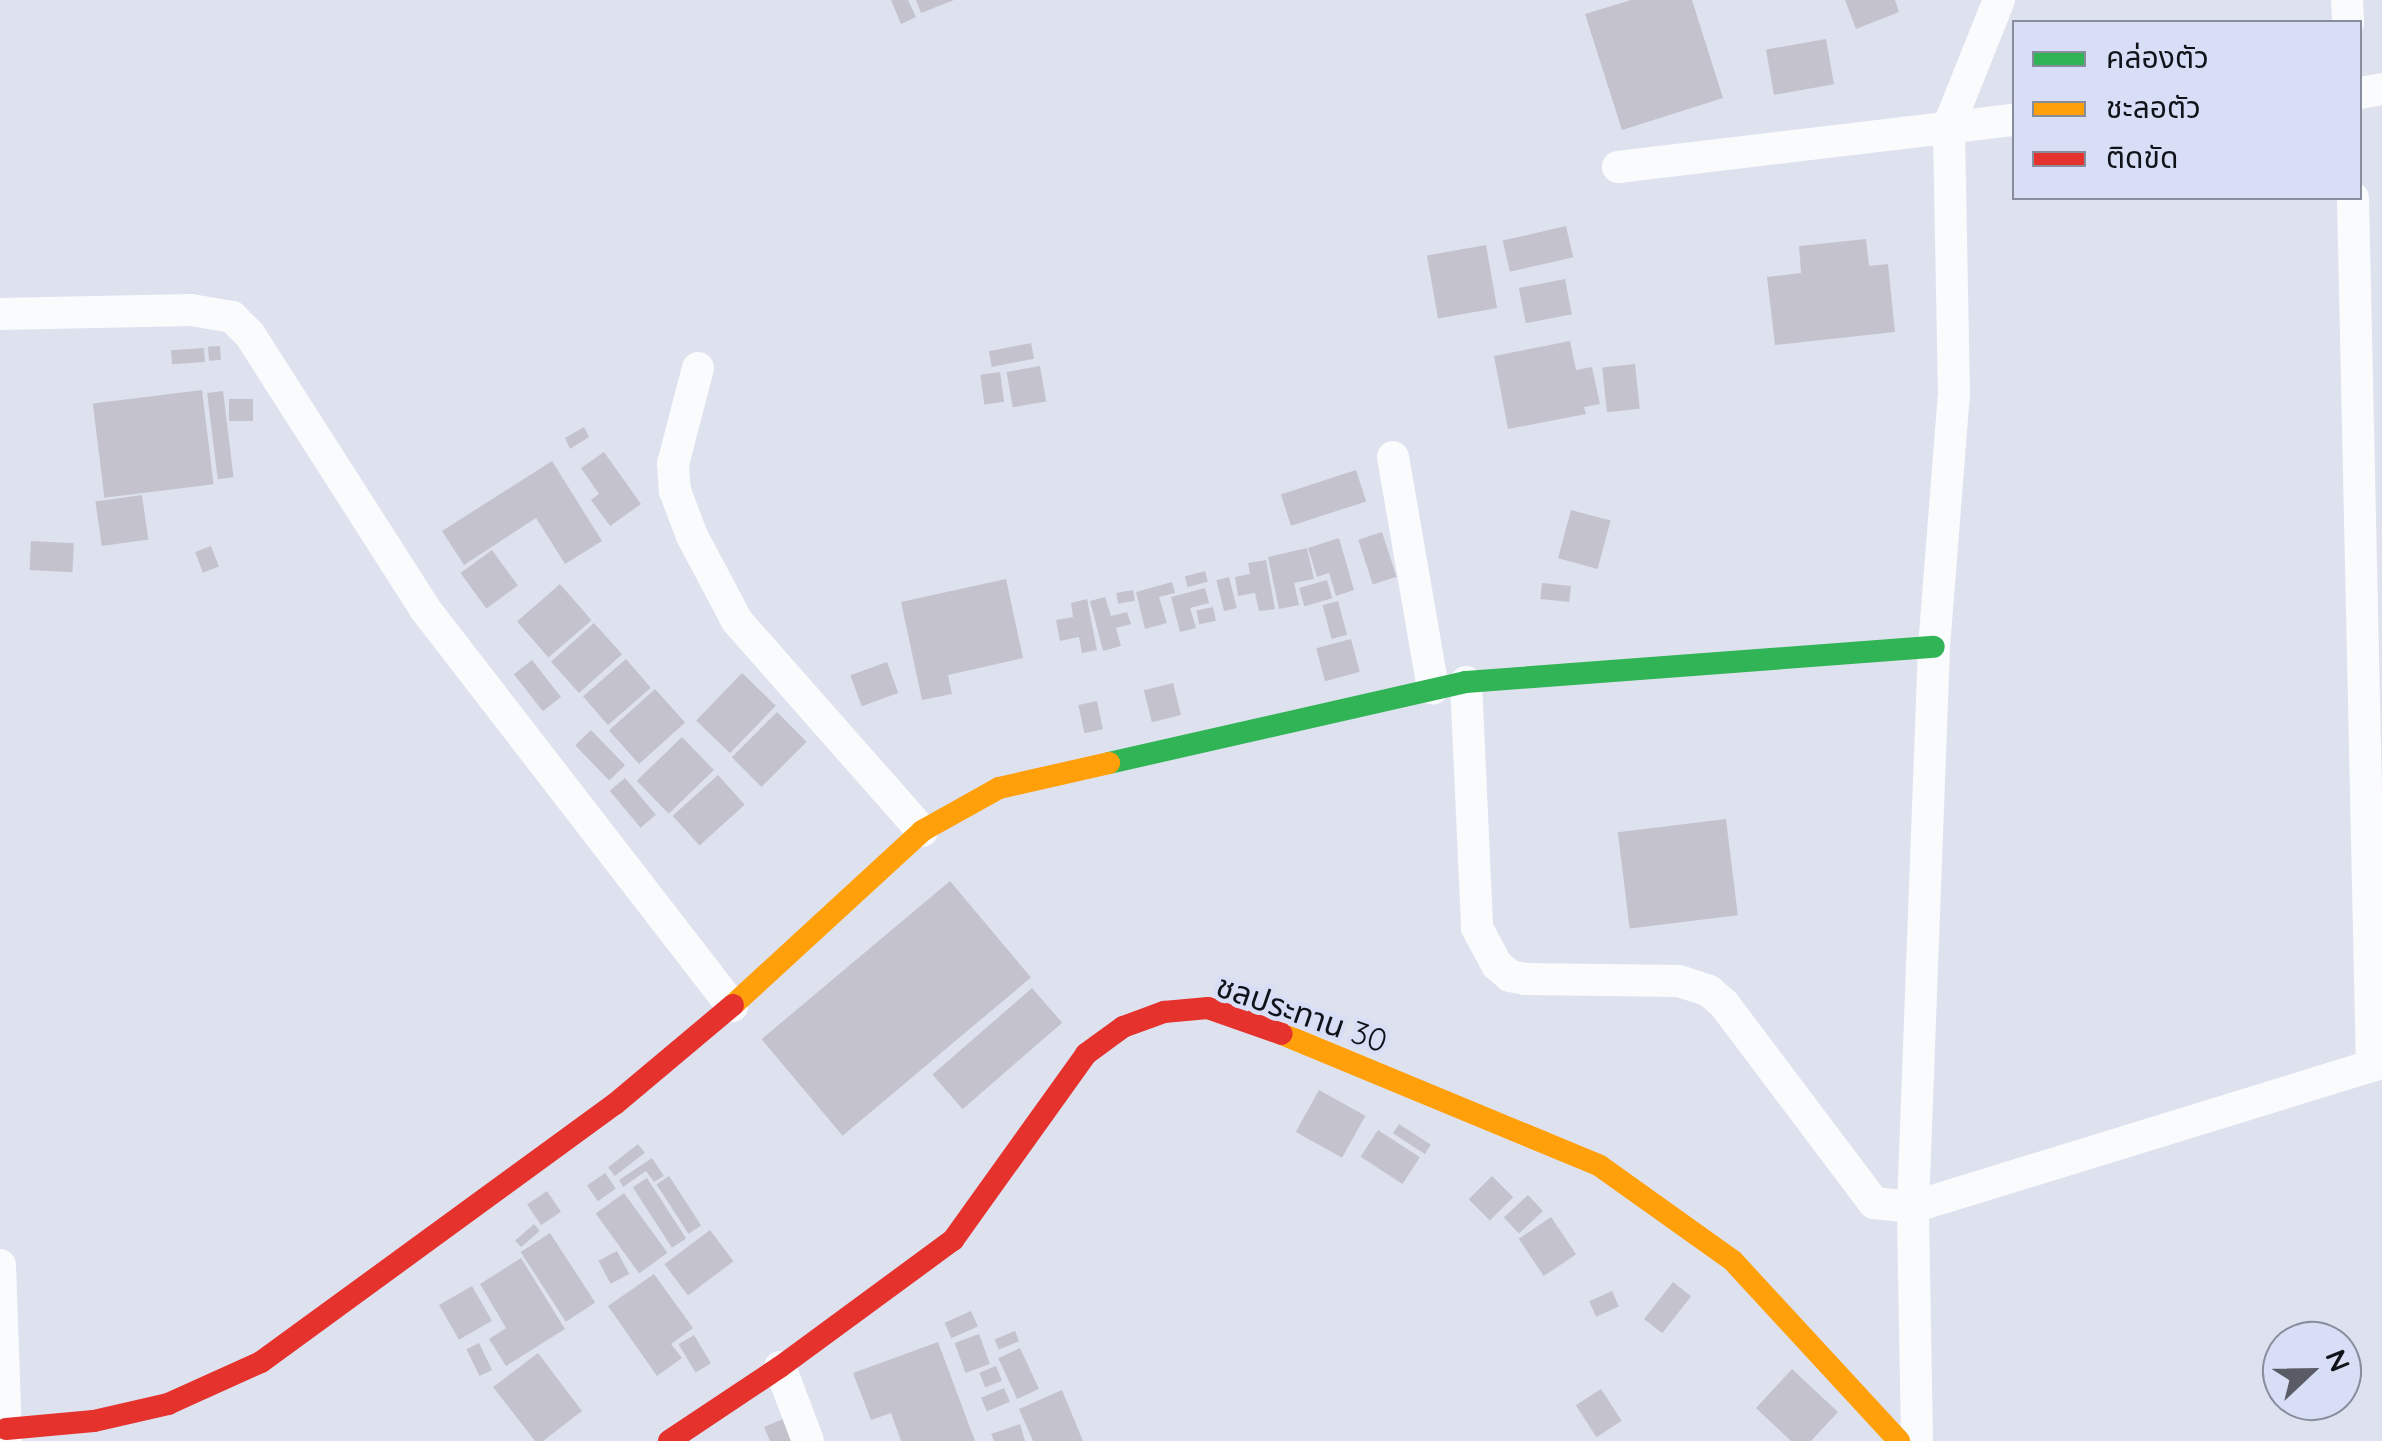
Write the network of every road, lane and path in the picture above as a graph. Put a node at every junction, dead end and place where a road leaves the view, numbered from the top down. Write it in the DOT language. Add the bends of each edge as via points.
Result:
graph roads {
  1 [pos="1998,0"];
  2 [pos="2012,120"];
  3 [pos="1949,125"];
  4 [pos="1618,168"];
  5 [pos="2353,200"];
  6 [pos="0,314"];
  7 [pos="698,368"];
  8 [pos="1393,457"];
  9 [pos="1934,647"];
  10 [pos="1466,682"];
  11 [pos="1433,689"];
  12 [pos="922,831"];
  13 [pos="732,1006"];
  14 [pos="2377,1064"];
  15 [pos="1913,1206"];
  16 [pos="0,1265"];
  17 [pos="780,1366"];
  18 [pos="6,1435"];
  19 [pos="669,1441"];
  20 [pos="808,1441"];
  21 [pos="1899,1441"];
  22 [pos="1917,1441"];
  1 -- 3 [label="street"];
  2 -- 3 [label="street"];
  3 -- 4 [label="street"];
  3 -- 9 [label="street" via="1954,394"];
  5 -- 14 [label="street"];
  6 -- 13 [label="street" via="192,310 232,316 424,610"];
  7 -- 12 [label="street" via="672,464 692,536 738,620"];
  8 -- 11 [label="street"];
  9 -- 10 [label="street"];
  9 -- 15 [label="street"];
  10 -- 11 [label="street"];
  10 -- 15 [label="street" via="1476,928 1497,965 1525,979 1679,981 1709,992 1874,1202"];
  11 -- 12 [label="street" via="999,788"];
  12 -- 13 [label="street"];
  13 -- 18 [label="street" via="614,1104 261,1362 168,1404"];
  14 -- 15 [label="street"];
  15 -- 22 [label="street"];
  16 -- 18 [label="street"];
  17 -- 19 [label="street, ชลประทาน 30"];
  17 -- 20 [label="street"];
  17 -- 21 [label="street, ชลประทาน 30" via="952,1240 1086,1054 1123,1026 1164,1012 1208,1008 1600,1166 1734,1261"];
}
